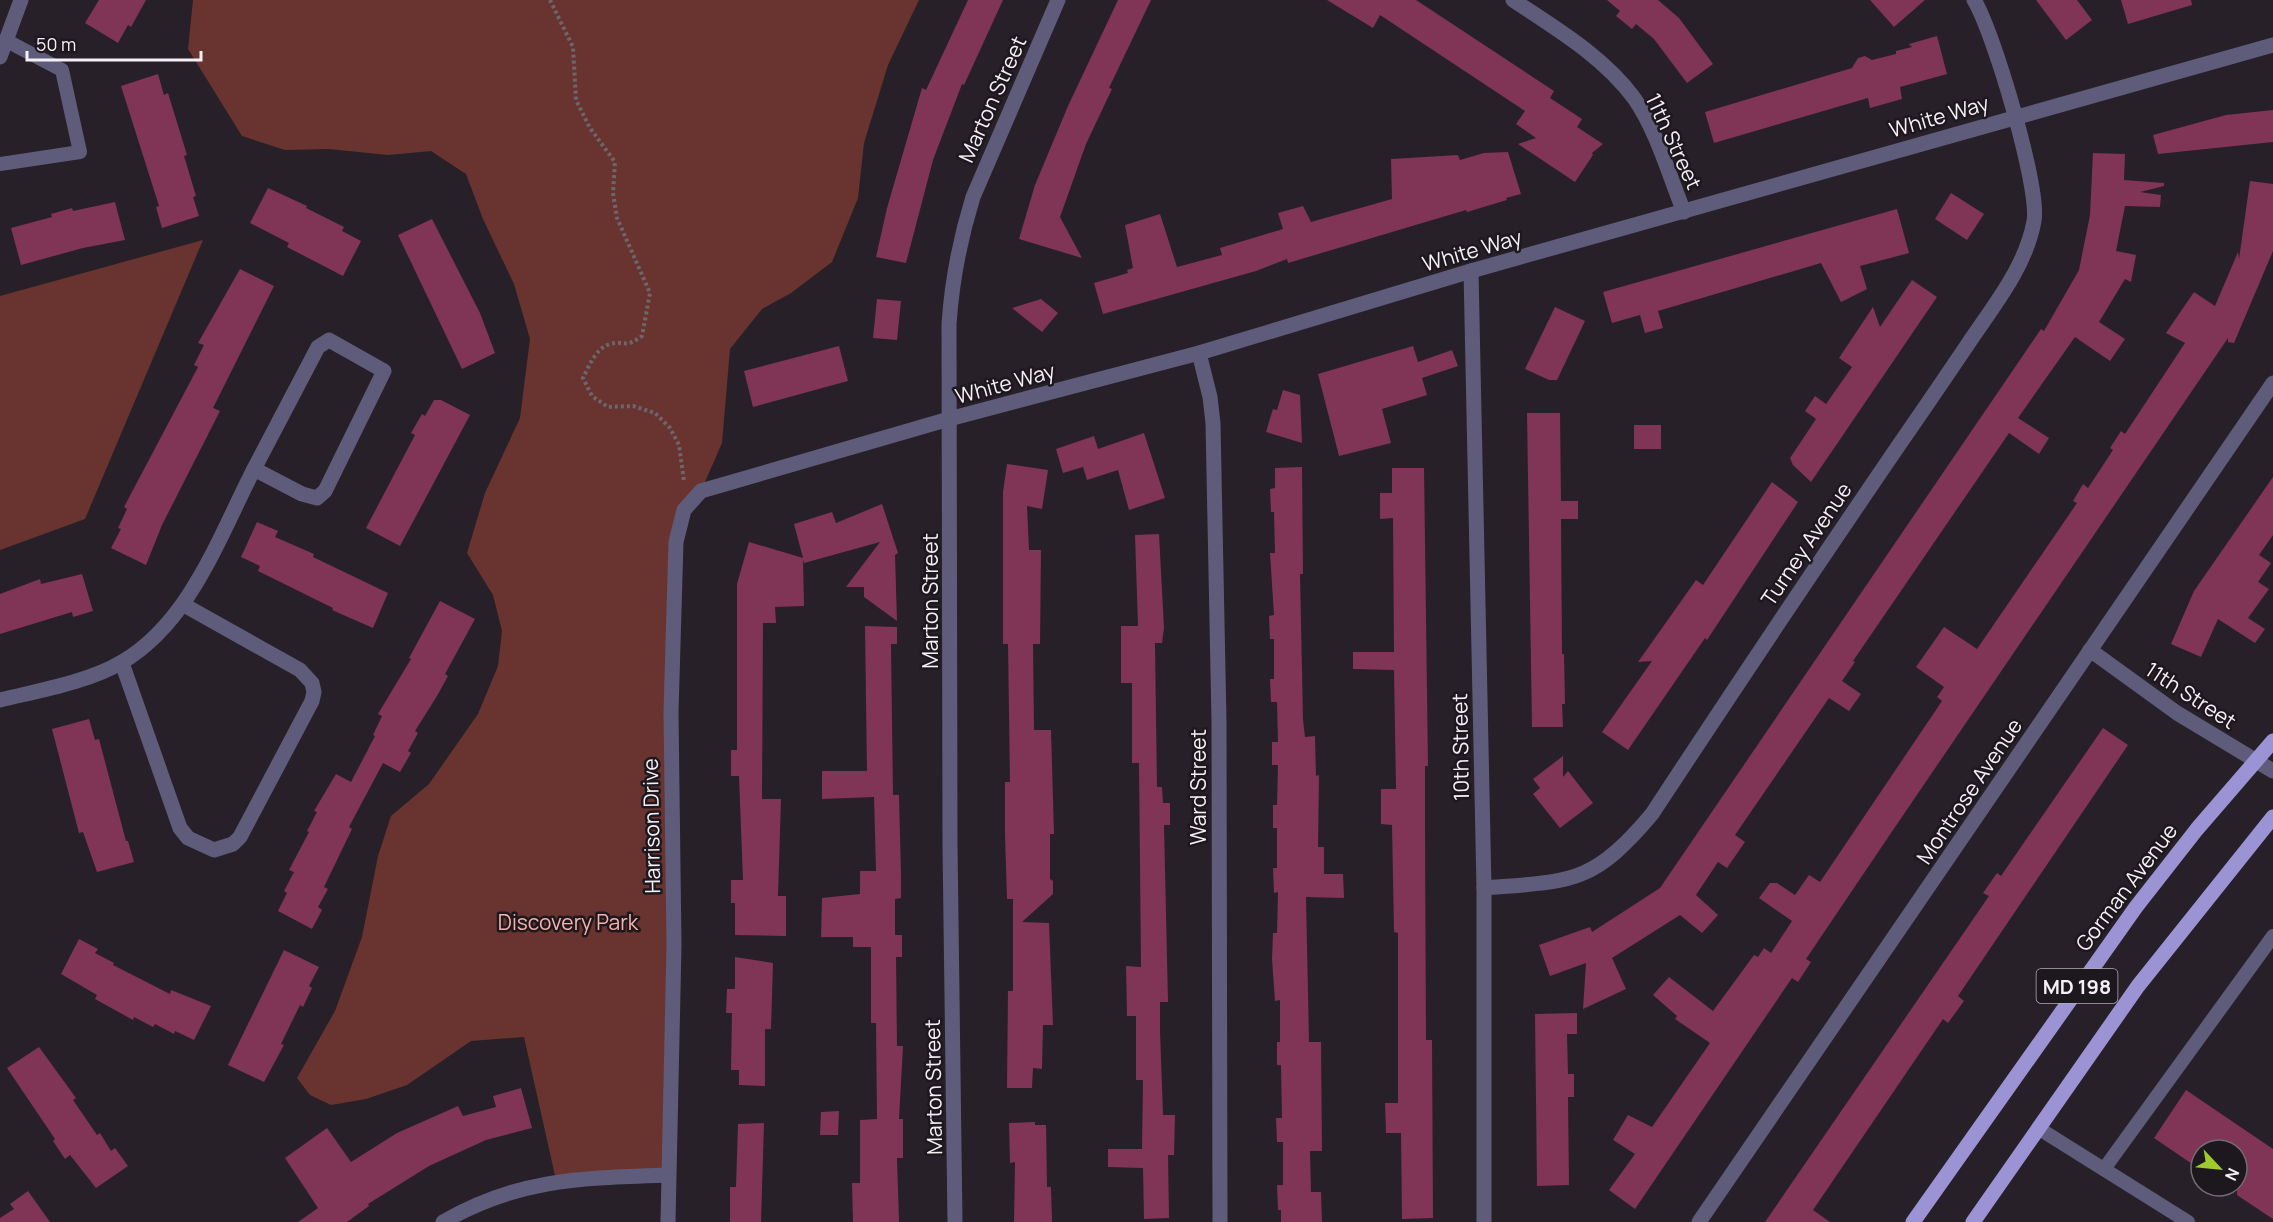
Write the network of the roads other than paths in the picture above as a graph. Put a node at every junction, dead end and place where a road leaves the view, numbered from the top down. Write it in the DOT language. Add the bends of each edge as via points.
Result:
graph roads {
  1 [pos="21,0"];
  2 [pos="1058,0"];
  3 [pos="1513,0"];
  4 [pos="1974,0"];
  5 [pos="7,41"];
  6 [pos="2273,45"];
  7 [pos="0,57"];
  8 [pos="2013,117"];
  9 [pos="0,164"];
  10 [pos="1684,212"];
  11 [pos="1471,271"];
  12 [pos="1199,353"];
  13 [pos="2273,383"];
  14 [pos="949,419"];
  15 [pos="254,469"];
  16 [pos="688,504"];
  17 [pos="184,606"];
  18 [pos="2090,650"];
  19 [pos="122,663"];
  20 [pos="0,700"];
  21 [pos="2273,741"];
  22 [pos="2254,760"];
  23 [pos="2273,771"];
  24 [pos="2273,817"];
  25 [pos="1484,888"];
  26 [pos="2273,936"];
  27 [pos="2038,1128"];
  28 [pos="2104,1169"];
  29 [pos="668,1175"];
  30 [pos="443,1222"];
  31 [pos="668,1222"];
  32 [pos="955,1222"];
  33 [pos="1220,1222"];
  34 [pos="1484,1222"];
  35 [pos="1700,1222"];
  36 [pos="1913,1222"];
  37 [pos="1973,1222"];
  38 [pos="2188,1222"];
  1 -- 5 [label="street"];
  2 -- 14 [label="street, Marton Street" via="982,173 964,226 950,312"];
  3 -- 10 [label="street, 11th Street" via="1588,53 1634,99"];
  4 -- 8 [label="street, Turney Avenue" via="1990,36"];
  5 -- 7 [label="street"];
  5 -- 9 [label="lane" via="62,70 80,152"];
  6 -- 8 [label="street, White Way"];
  8 -- 10 [label="street, White Way"];
  8 -- 25 [label="street, Turney Avenue" via="2034,197 2034,219 2022,259 2003,293 1652,814 1613,856 1579,876 1561,882"];
  10 -- 11 [label="street, White Way"];
  11 -- 12 [label="street, White Way"];
  11 -- 25 [label="street, 10th Street"];
  12 -- 14 [label="street, White Way"];
  12 -- 33 [label="street, Ward Street" via="1213,423 1219,721"];
  13 -- 18 [label="street, Montrose Avenue"];
  14 -- 16 [label="street, White Way" via="717,485 701,491"];
  14 -- 32 [label="street, Marton Street"];
  15 -- 15 [label="street" via="318,347 329,340 384,371 325,491 317,498"];
  15 -- 17 [label="street"];
  16 -- 29 [label="street, Harrison Drive" via="676,542 670,712 674,945"];
  17 -- 19 [label="street" via="158,635"];
  17 -- 19 [label="street" via="308,675 314,692 293,740 233,844 214,850 188,838 180,828"];
  18 -- 22 [label="street, 11th Street" via="2177,713"];
  18 -- 35 [label="street, Montrose Avenue"];
  19 -- 20 [label="street"];
  21 -- 22 [label="main road, MD 198"];
  22 -- 23 [label="street, 11th Street"];
  22 -- 36 [label="main road, Gorman Avenue / MD 198" via="2130,915"];
  24 -- 27 [label="main road, MD 198" via="2138,986"];
  25 -- 34 [label="street, 10th Street"];
  26 -- 28 [label="lane"];
  27 -- 28 [label="lane"];
  27 -- 37 [label="main road, MD 198"];
  28 -- 38 [label="lane"];
  29 -- 30 [label="street" via="556,1180 518,1189"];
  29 -- 31 [label="street, Harrison Drive"];
}
